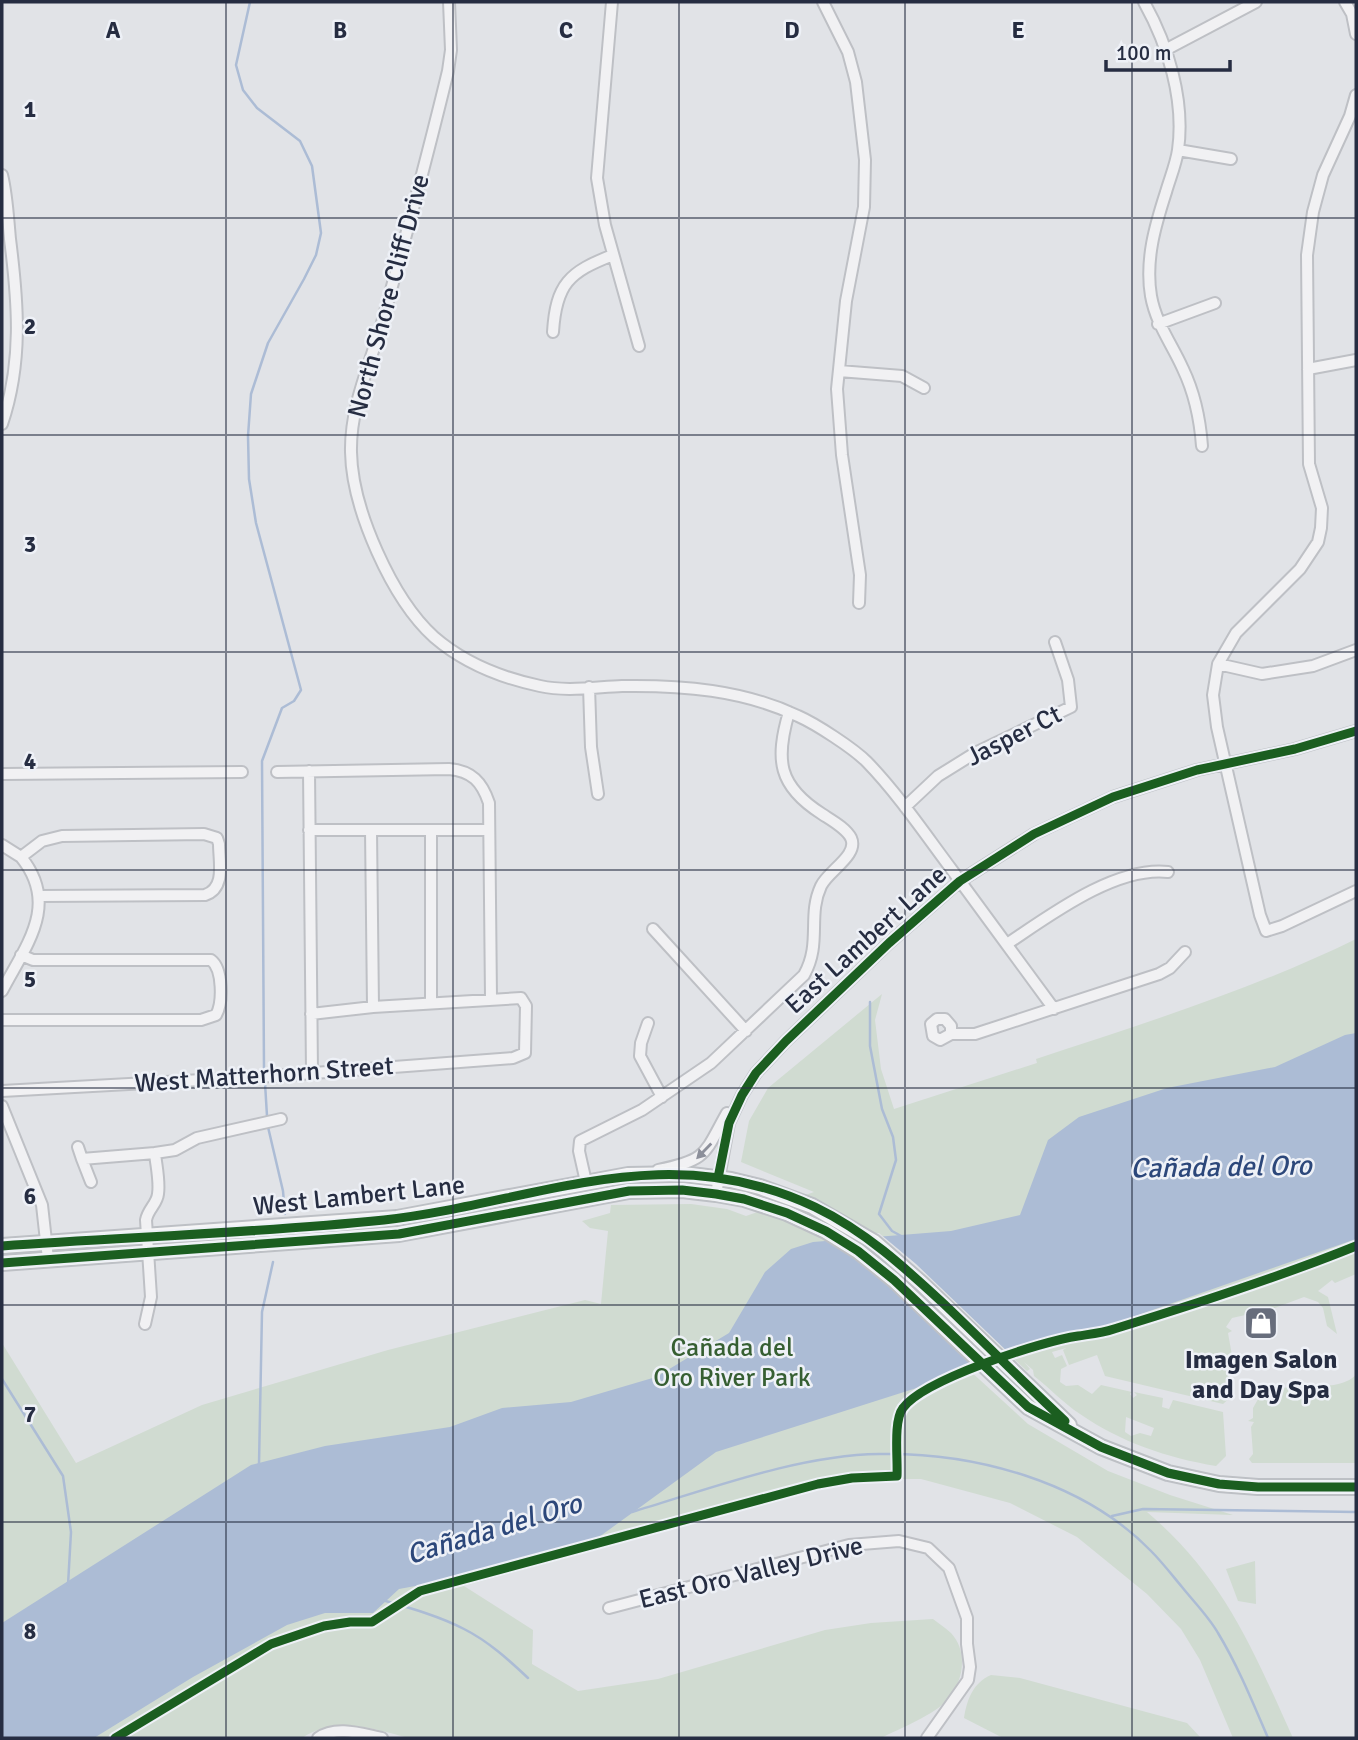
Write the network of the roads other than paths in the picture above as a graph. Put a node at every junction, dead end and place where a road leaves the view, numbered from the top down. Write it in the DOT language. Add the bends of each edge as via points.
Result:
graph roads {
  1 [pos="449,2"];
  2 [pos="612,2"];
  3 [pos="823,2"];
  4 [pos="1144,2"];
  5 [pos="1256,2"];
  6 [pos="1345,2"];
  7 [pos="1356,34"];
  8 [pos="1167,49"];
  9 [pos="1356,95"];
  10 [pos="1178,150"];
  11 [pos="1231,159"];
  12 [pos="2,175"];
  13 [pos="613,255"];
  14 [pos="1216,303"];
  15 [pos="1158,324"];
  16 [pos="553,332"];
  17 [pos="639,346"];
  18 [pos="1356,360"];
  19 [pos="1308,369"];
  20 [pos="839,371"];
  21 [pos="924,387"];
  22 [pos="2,424"];
  23 [pos="1202,446"];
  24 [pos="859,603"];
  25 [pos="1055,642"];
  26 [pos="1356,650"];
  27 [pos="1218,664"];
  28 [pos="589,687"];
  29 [pos="789,712"];
  30 [pos="1356,731"];
  31 [pos="1226,763"];
  32 [pos="309,771"];
  33 [pos="242,772"];
  34 [pos="277,772"];
  35 [pos="2,774"];
  36 [pos="598,794"];
  37 [pos="905,807"];
  38 [pos="309,830"];
  39 [pos="371,830"];
  40 [pos="431,830"];
  41 [pos="489,830"];
  42 [pos="2,845"];
  43 [pos="21,857"];
  44 [pos="1168,872"];
  45 [pos="960,881"];
  46 [pos="1356,891"];
  47 [pos="40,896"];
  48 [pos="653,929"];
  49 [pos="1007,944"];
  50 [pos="1185,953"];
  51 [pos="21,955"];
  52 [pos="2,991"];
  53 [pos="491,998"];
  54 [pos="431,1003"];
  55 [pos="373,1007"];
  56 [pos="1054,1009"];
  57 [pos="310,1014"];
  58 [pos="2,1020"];
  59 [pos="648,1023"];
  60 [pos="746,1031"];
  61 [pos="951,1034"];
  62 [pos="312,1072"];
  63 [pos="2,1091"];
  64 [pos="742,1095"];
  65 [pos="662,1097"];
  66 [pos="2,1106"];
  67 [pos="281,1119"];
  68 [pos="78,1147"];
  69 [pos="155,1153"];
  70 [pos="82,1159"];
  71 [pos="628,1175"];
  72 [pos="718,1178"];
  73 [pos="91,1182"];
  74 [pos="586,1182"];
  75 [pos="530,1193"];
  76 [pos="721,1195"];
  77 [pos="454,1225"];
  78 [pos="148,1237"];
  79 [pos="47,1243"];
  80 [pos="2,1246"];
  81 [pos="149,1253"];
  82 [pos="48,1259"];
  83 [pos="2,1263"];
  84 [pos="145,1324"];
  85 [pos="1084,1437"];
  86 [pos="1356,1487"];
  87 [pos="609,1608"];
  88 [pos="318,1738"];
  89 [pos="382,1738"];
  90 [pos="927,1738"];
  1 -- 28 [label="street, North Shore Cliff Drive" via="448,71 418,196 354,407 351,451 355,489 375,546 402,598 433,636 465,660 507,678 544,687"];
  2 -- 13 [label="street" via="597,178"];
  3 -- 20 [label="street" via="848,52 865,159 864,207 846,301"];
  4 -- 8 [label="street"];
  5 -- 8 [label="street"];
  6 -- 7 [label="street"];
  8 -- 10 [label="street"];
  9 -- 19 [label="street" via="1323,175 1314,212 1307,255"];
  10 -- 11 [label="street"];
  10 -- 15 [label="street" via="1151,251 1151,297"];
  12 -- 22 [label="street" via="18,325 15,378"];
  13 -- 16 [label="street" via="588,265 566,284 558,296"];
  13 -- 17 [label="street"];
  14 -- 15 [label="street"];
  15 -- 23 [label="street" via="1195,397"];
  18 -- 19 [label="street"];
  19 -- 27 [label="street" via="1309,464 1322,508 1318,542 1300,569 1236,633"];
  20 -- 21 [label="street" via="902,376"];
  20 -- 24 [label="street" via="842,455 860,575"];
  25 -- 37 [label="street, Jasper Ct" via="1068,680 1071,708 975,753 938,776"];
  26 -- 27 [label="street" via="1313,666 1262,674"];
  27 -- 31 [label="street" via="1213,695"];
  28 -- 29 [label="street, North Shore Cliff Drive" via="717,690"];
  28 -- 36 [label="street"];
  29 -- 37 [label="street, North Shore Cliff Drive" via="864,759"];
  29 -- 60 [label="street" via="781,761 786,779 796,795 844,830 852,847 847,859 821,885 814,951 804,975"];
  30 -- 31 [label="street, East Lambert Lane"];
  31 -- 45 [label="street, East Lambert Lane" via="1151,783 1087,807"];
  31 -- 46 [label="street" via="1266,931"];
  32 -- 34 [label="street"];
  32 -- 38 [label="street"];
  32 -- 41 [label="street" via="449,769 472,775 483,786 489,803"];
  33 -- 35 [label="street"];
  37 -- 45 [label="street, North Shore Cliff Drive"];
  38 -- 39 [label="street"];
  38 -- 57 [label="street"];
  39 -- 40 [label="street"];
  39 -- 55 [label="street"];
  40 -- 41 [label="street"];
  40 -- 54 [label="street"];
  41 -- 53 [label="street"];
  42 -- 43 [label="street"];
  43 -- 47 [label="street"];
  43 -- 47 [label="street" via="43,841 62,836 204,834 217,838 219,844 219,885 212,893"];
  44 -- 49 [label="street" via="1146,871 1106,885"];
  45 -- 49 [label="street, North Shore Cliff Drive"];
  45 -- 64 [label="street, East Lambert Lane" via="786,1041"];
  47 -- 51 [label="street" via="37,918"];
  48 -- 60 [label="street"];
  49 -- 56 [label="street, North Shore Cliff Drive"];
  50 -- 56 [label="street" via="1159,974"];
  51 -- 52 [label="street"];
  51 -- 58 [label="street" via="33,960 205,959 215,962 219,970 219,1009 209,1019"];
  53 -- 54 [label="street"];
  53 -- 62 [label="street, West Matterhorn Street" via="525,1001 526,1053 513,1058"];
  54 -- 55 [label="street"];
  55 -- 57 [label="street"];
  56 -- 61 [label="street" via="975,1034"];
  57 -- 62 [label="street"];
  59 -- 65 [label="street" via="640,1056"];
  60 -- 65 [label="street"];
  62 -- 63 [label="street, West Matterhorn Street"];
  64 -- 71 [label="street, one-way" via="702,1156"];
  64 -- 72 [label="street, East Lambert Lane" via="727,1132"];
  65 -- 74 [label="street" via="580,1141"];
  66 -- 79 [label="street" via="38,1190"];
  67 -- 69 [label="street" via="197,1138 175,1150"];
  68 -- 70 [label="street"];
  69 -- 70 [label="street"];
  69 -- 78 [label="street" via="158,1196 147,1214"];
  70 -- 73 [label="street"];
  71 -- 72 [label="main road, West Lambert Lane"];
  71 -- 74 [label="main road, West Lambert Lane"];
  72 -- 76 [label="street, East Lambert Lane"];
  72 -- 85 [label="main road, West Lambert Lane" via="811,1206 867,1237"];
  74 -- 75 [label="main road, West Lambert Lane"];
  75 -- 77 [label="main road" via="525,1201 466,1214"];
  75 -- 78 [label="main road, West Lambert Lane" via="397,1218"];
  76 -- 77 [label="main road, West Lambert Lane" via="629,1191"];
  76 -- 85 [label="main road, West Lambert Lane" via="805,1220 858,1251 1032,1410"];
  77 -- 81 [label="main road, West Lambert Lane" via="357,1238"];
  78 -- 79 [label="main road, West Lambert Lane"];
  78 -- 81 [label="street"];
  79 -- 80 [label="main road, West Lambert Lane"];
  79 -- 82 [label="street"];
  81 -- 82 [label="main road, West Lambert Lane"];
  81 -- 84 [label="street" via="152,1297"];
  82 -- 83 [label="main road, West Lambert Lane"];
  85 -- 86 [label="main road" via="1145,1466 1195,1480 1258,1487"];
  87 -- 90 [label="street, East Oro Valley Drive" via="849,1545 899,1541 928,1548 949,1568 967,1618 970,1667 968,1680"];
  88 -- 89 [label="street" via="346,1731"];
}
